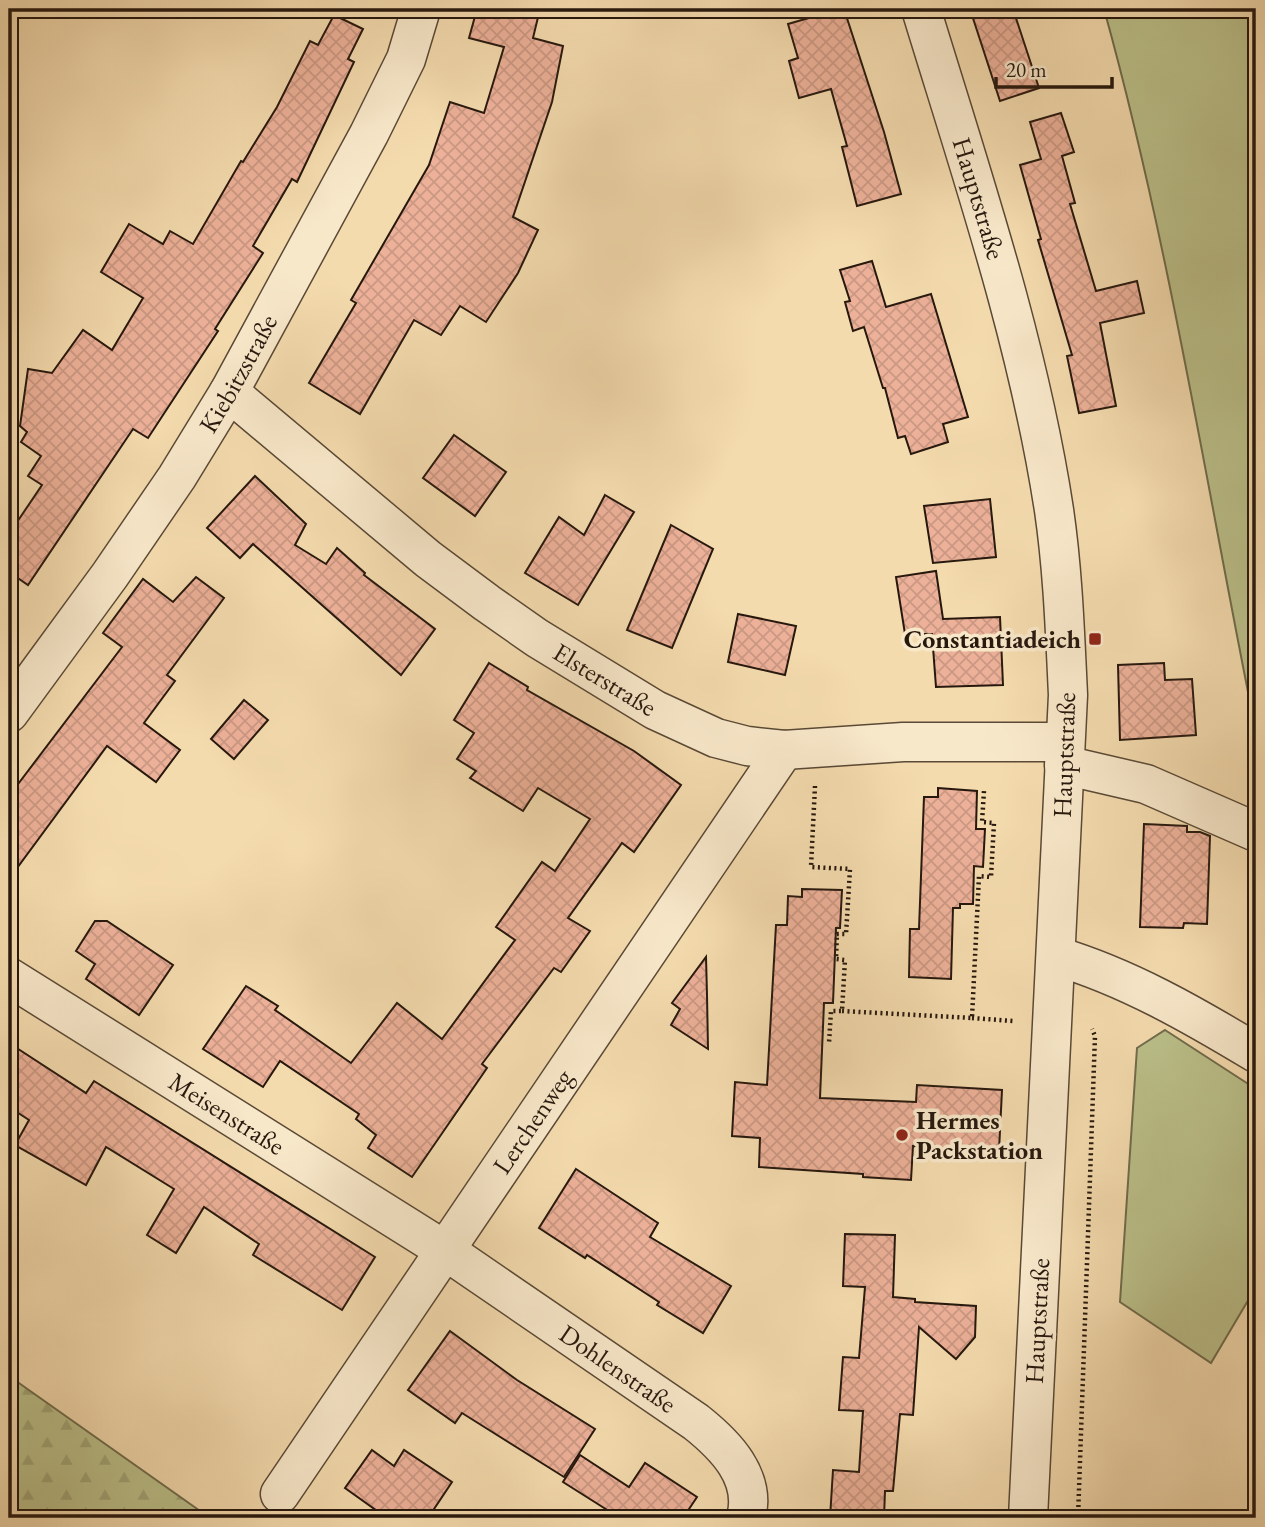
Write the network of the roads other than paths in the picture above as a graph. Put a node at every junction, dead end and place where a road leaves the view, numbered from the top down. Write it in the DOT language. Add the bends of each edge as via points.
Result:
graph roads {
  1 [pos="421,9"];
  2 [pos="921,9"];
  3 [pos="229,393"];
  4 [pos="9,713"];
  5 [pos="800,748"];
  6 [pos="1064,753"];
  7 [pos="1256,832"];
  8 [pos="1056,956"];
  9 [pos="9,977"];
  10 [pos="1256,1053"];
  11 [pos="446,1251"];
  12 [pos="279,1494"];
  13 [pos="746,1518"];
  14 [pos="1028,1518"];
  1 -- 3 [label="street, Kiebitzstraße" via="406,59 374,124"];
  2 -- 6 [label="street, Hauptstraße" via="998,266 1040,433 1062,575 1068,695"];
  3 -- 4 [label="street, Kiebitzstraße" via="140,531"];
  3 -- 5 [label="street, Elsterstraße" via="428,559 537,638 655,709 716,738 747,746"];
  5 -- 6 [label="street, Elsterstraße" via="915,742"];
  5 -- 11 [label="street, Lerchenweg"];
  6 -- 7 [label="street, Elsterstraße"];
  6 -- 8 [label="street, Hauptstraße"];
  8 -- 10 [label="street" via="1163,1000"];
  8 -- 14 [label="street, Hauptstraße"];
  9 -- 11 [label="street, Meisenstraße"];
  11 -- 12 [label="street, Lerchenweg"];
  11 -- 13 [label="street, Dohlenstraße" via="719,1441 741,1472 748,1493"];
}
